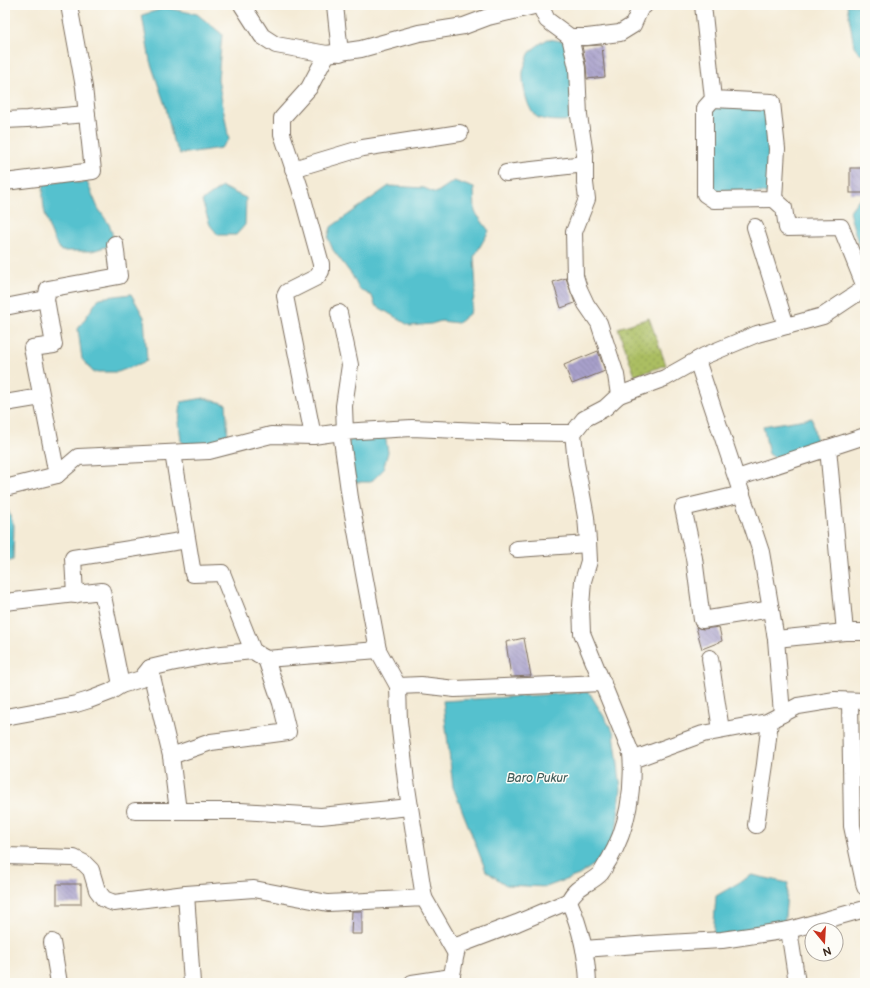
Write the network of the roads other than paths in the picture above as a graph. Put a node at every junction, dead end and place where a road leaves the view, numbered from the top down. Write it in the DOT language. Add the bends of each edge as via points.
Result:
graph roads {
  1 [pos="69,5"];
  2 [pos="242,5"];
  3 [pos="335,5"];
  4 [pos="539,5"];
  5 [pos="645,5"];
  6 [pos="703,5"];
  7 [pos="570,37"];
  8 [pos="333,54"];
  9 [pos="713,99"];
  10 [pos="87,114"];
  11 [pos="5,120"];
  12 [pos="460,133"];
  13 [pos="585,164"];
  14 [pos="293,169"];
  15 [pos="506,172"];
  16 [pos="5,182"];
  17 [pos="774,199"];
  18 [pos="756,227"];
  19 [pos="115,244"];
  20 [pos="865,287"];
  21 [pos="46,299"];
  22 [pos="5,307"];
  23 [pos="339,313"];
  24 [pos="786,326"];
  25 [pos="697,360"];
  26 [pos="619,394"];
  27 [pos="41,397"];
  28 [pos="5,402"];
  29 [pos="343,432"];
  30 [pos="573,433"];
  31 [pos="313,436"];
  32 [pos="865,436"];
  33 [pos="828,448"];
  34 [pos="173,453"];
  35 [pos="57,475"];
  36 [pos="737,478"];
  37 [pos="5,488"];
  38 [pos="742,494"];
  39 [pos="187,540"];
  40 [pos="588,544"];
  41 [pos="517,549"];
  42 [pos="75,594"];
  43 [pos="5,602"];
  44 [pos="771,609"];
  45 [pos="845,632"];
  46 [pos="865,632"];
  47 [pos="776,639"];
  48 [pos="378,650"];
  49 [pos="259,655"];
  50 [pos="710,658"];
  51 [pos="150,668"];
  52 [pos="603,683"];
  53 [pos="121,685"];
  54 [pos="398,686"];
  55 [pos="857,701"];
  56 [pos="5,717"];
  57 [pos="776,718"];
  58 [pos="722,730"];
  59 [pos="171,756"];
  60 [pos="632,760"];
  61 [pos="410,807"];
  62 [pos="136,811"];
  63 [pos="178,811"];
  64 [pos="756,825"];
  65 [pos="5,856"];
  66 [pos="865,888"];
  67 [pos="186,894"];
  68 [pos="424,898"];
  69 [pos="569,901"];
  70 [pos="865,909"];
  71 [pos="789,930"];
  72 [pos="52,942"];
  73 [pos="584,949"];
  74 [pos="455,952"];
  75 [pos="450,980"];
  76 [pos="59,983"];
  77 [pos="192,983"];
  78 [pos="412,983"];
  79 [pos="588,983"];
  80 [pos="797,983"];
  1 -- 10 [label="street"];
  2 -- 8 [label="street" via="262,36 276,45"];
  3 -- 8 [label="street"];
  4 -- 7 [label="street" via="547,20"];
  4 -- 8 [label="street" via="464,26 419,33"];
  5 -- 7 [label="street" via="640,9 633,25 620,33"];
  6 -- 9 [label="street"];
  7 -- 13 [label="street" via="576,68"];
  8 -- 14 [label="street" via="309,88 282,118 282,134"];
  9 -- 17 [label="street" via="772,102 777,149"];
  9 -- 17 [label="street" via="705,108 705,194 714,200"];
  10 -- 11 [label="street"];
  10 -- 16 [label="street" via="93,171"];
  12 -- 14 [label="street" via="363,148"];
  13 -- 15 [label="street"];
  13 -- 26 [label="street" via="587,199 574,232 575,276 586,304 599,323"];
  14 -- 31 [label="street" via="321,264 321,271 317,277 287,292 285,296"];
  17 -- 20 [label="street" via="784,208 787,228 841,227"];
  18 -- 24 [label="street"];
  19 -- 21 [label="street" via="119,276 48,289"];
  20 -- 24 [label="street" via="823,316"];
  21 -- 22 [label="street"];
  21 -- 27 [label="street" via="54,345 32,348"];
  23 -- 29 [label="street" via="350,365"];
  24 -- 25 [label="street" via="757,334"];
  25 -- 26 [label="street" via="665,378"];
  25 -- 36 [label="street"];
  26 -- 30 [label="street" via="605,408 584,419"];
  27 -- 28 [label="street"];
  27 -- 35 [label="street"];
  29 -- 30 [label="street" via="412,428"];
  29 -- 31 [label="street"];
  29 -- 48 [label="street" via="350,498"];
  30 -- 40 [label="street"];
  31 -- 34 [label="street" via="271,435 209,451"];
  32 -- 33 [label="street"];
  33 -- 36 [label="street"];
  33 -- 45 [label="street"];
  34 -- 35 [label="street" via="78,457"];
  34 -- 39 [label="street"];
  35 -- 37 [label="street"];
  36 -- 38 [label="street"];
  38 -- 44 [label="street" via="761,552"];
  38 -- 44 [label="street" via="684,508 702,620"];
  39 -- 42 [label="street" via="73,558"];
  39 -- 49 [label="street" via="193,574 222,573"];
  40 -- 41 [label="street"];
  40 -- 52 [label="street" via="589,561 583,581 581,606 582,633"];
  42 -- 43 [label="street"];
  42 -- 53 [label="street" via="102,591"];
  44 -- 47 [label="street"];
  45 -- 46 [label="street"];
  45 -- 47 [label="street"];
  47 -- 57 [label="street"];
  48 -- 49 [label="street"];
  48 -- 54 [label="street"];
  49 -- 51 [label="street" via="212,655"];
  49 -- 59 [label="street" via="281,703 288,732 211,742"];
  50 -- 58 [label="street"];
  51 -- 53 [label="street" via="141,679"];
  51 -- 59 [label="street"];
  52 -- 54 [label="street" via="455,689 421,685"];
  52 -- 60 [label="street"];
  53 -- 56 [label="street" via="110,692 76,704"];
  54 -- 61 [label="street"];
  55 -- 57 [label="street" via="835,700 798,706"];
  55 -- 66 [label="street" via="852,826"];
  57 -- 58 [label="street"];
  57 -- 64 [label="street" via="765,764"];
  58 -- 60 [label="street" via="703,734"];
  59 -- 63 [label="street"];
  60 -- 69 [label="street" via="624,827 614,851 600,874 572,894"];
  61 -- 63 [label="street" via="321,816"];
  61 -- 68 [label="street"];
  62 -- 63 [label="street"];
  65 -- 67 [label="street" via="74,858 91,870 97,890 104,899 114,903"];
  67 -- 68 [label="street" via="254,889 328,903"];
  67 -- 77 [label="street"];
  68 -- 74 [label="street"];
  69 -- 73 [label="street" via="578,921"];
  69 -- 74 [label="street" via="459,945"];
  70 -- 71 [label="street"];
  71 -- 73 [label="street" via="722,940"];
  71 -- 80 [label="street"];
  72 -- 76 [label="street"];
  73 -- 79 [label="street"];
  74 -- 75 [label="street"];
  75 -- 78 [label="street"];
}
